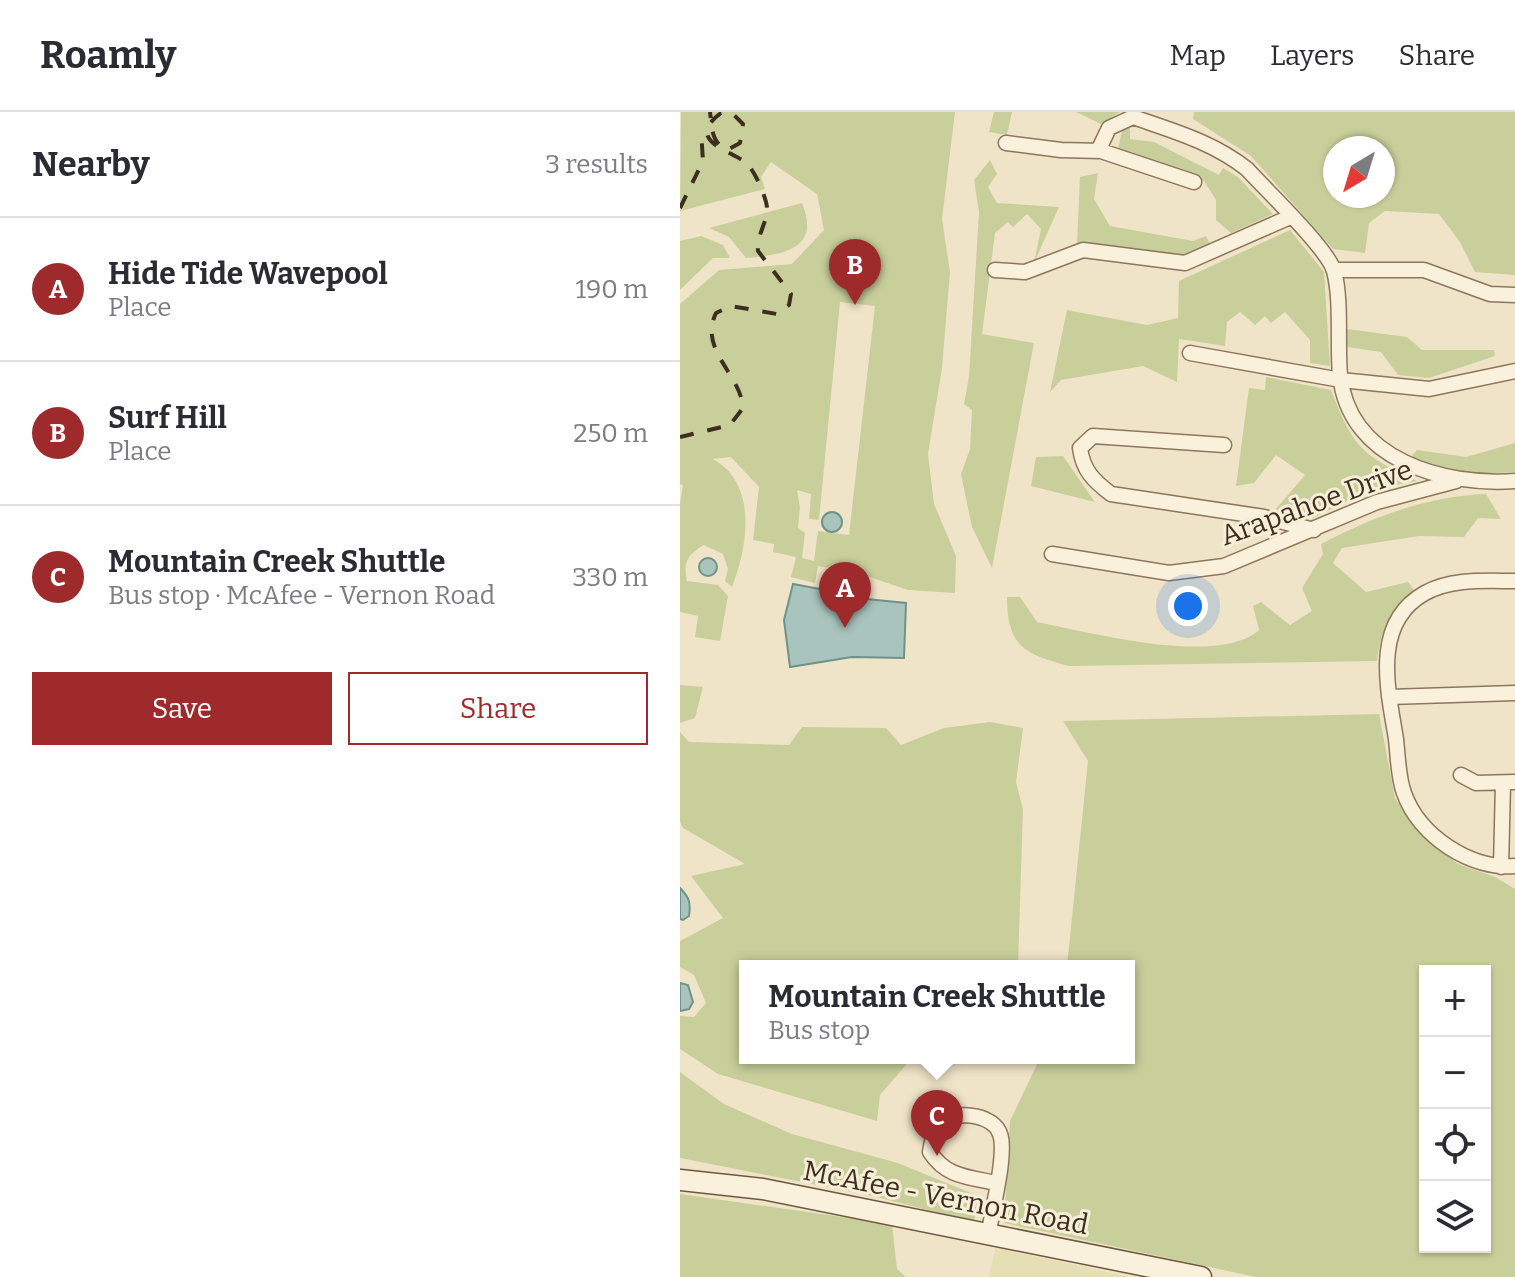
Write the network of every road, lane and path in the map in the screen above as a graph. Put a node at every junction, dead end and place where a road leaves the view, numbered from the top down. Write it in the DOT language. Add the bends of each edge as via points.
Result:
graph roads {
  1 [pos="1006,143"];
  2 [pos="1098,151"];
  3 [pos="1194,182"];
  4 [pos="1290,217"];
  5 [pos="995,270"];
  6 [pos="1334,270"];
  7 [pos="1515,295"];
  8 [pos="1190,353"];
  9 [pos="1515,371"];
  10 [pos="1341,380"];
  11 [pos="1224,445"];
  12 [pos="1456,481"];
  13 [pos="1515,481"];
  14 [pos="1314,530"];
  15 [pos="1052,554"];
  16 [pos="1515,581"];
  17 [pos="1515,693"];
  18 [pos="1389,697"];
  19 [pos="1461,775"];
  20 [pos="1509,783"];
  21 [pos="1508,866"];
  22 [pos="680,1180"];
  23 [pos="996,1183"];
  24 [pos="989,1232"];
  25 [pos="1201,1277"];
  1 -- 2 [label="street"];
  2 -- 3 [label="street"];
  2 -- 4 [label="street" via="1102,136 1119,120 1133,117 1229,155"];
  4 -- 5 [label="street" via="1185,263 1083,250 1025,272"];
  4 -- 6 [label="street"];
  6 -- 7 [label="street" via="1424,270 1490,294"];
  6 -- 10 [label="street"];
  8 -- 10 [label="street"];
  9 -- 10 [label="street" via="1429,389"];
  10 -- 12 [label="street" via="1351,410 1385,452"];
  11 -- 14 [label="street" via="1093,436 1080,448 1093,480 1111,494 1264,517"];
  12 -- 13 [label="street"];
  12 -- 14 [label="street, Arapahoe Drive" via="1377,502"];
  14 -- 15 [label="street, Arapahoe Drive" via="1224,566 1169,573"];
  16 -- 18 [label="street" via="1454,582 1423,593 1403,612 1389,638"];
  17 -- 18 [label="street"];
  18 -- 21 [label="street" via="1404,794 1444,846 1463,857"];
  19 -- 20 [label="street" via="1476,783"];
  20 -- 21 [label="street"];
  22 -- 24 [label="main road, McAfee - Vernon Road" via="763,1189"];
  23 -- 23 [label="street" via="1000,1133 976,1116 945,1120 932,1139 930,1152 938,1164 949,1173"];
  23 -- 24 [label="street"];
  24 -- 25 [label="main road, McAfee - Vernon Road"];
}
